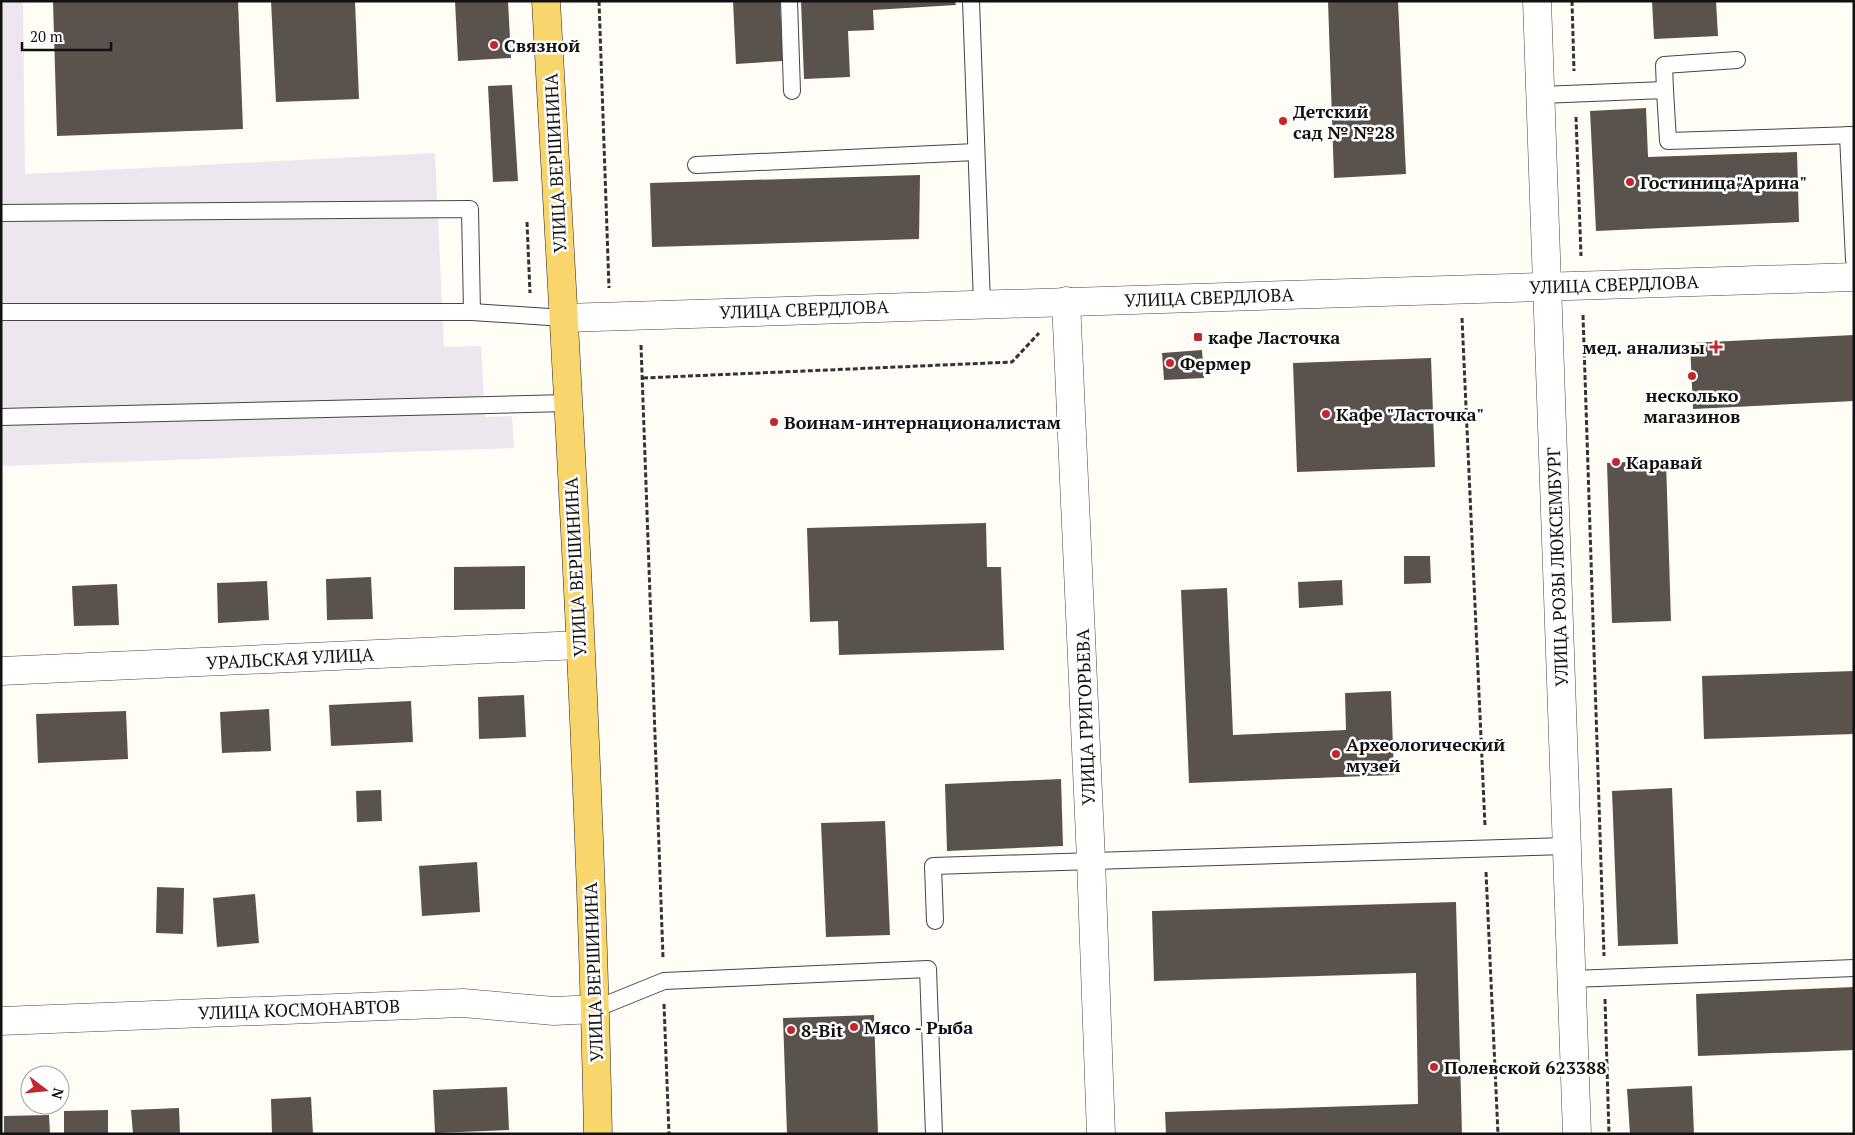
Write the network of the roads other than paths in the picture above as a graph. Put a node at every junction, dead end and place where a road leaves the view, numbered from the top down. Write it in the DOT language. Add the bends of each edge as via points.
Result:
graph roads {
  1 [pos="546,1"];
  2 [pos="789,1"];
  3 [pos="971,1"];
  4 [pos="1537,1"];
  5 [pos="1737,60"];
  6 [pos="1666,90"];
  7 [pos="792,91"];
  8 [pos="1541,95"];
  9 [pos="1851,135"];
  10 [pos="976,152"];
  11 [pos="696,166"];
  12 [pos="1,213"];
  13 [pos="1854,260"];
  14 [pos="1854,277"];
  15 [pos="1547,286"];
  16 [pos="1066,301"];
  17 [pos="982,304"];
  18 [pos="1,312"];
  19 [pos="472,312"];
  20 [pos="564,318"];
  21 [pos="567,403"];
  22 [pos="1,417"];
  23 [pos="580,645"];
  24 [pos="1,672"];
  25 [pos="1567,846"];
  26 [pos="1091,860"];
  27 [pos="935,920"];
  28 [pos="1854,968"];
  29 [pos="1572,978"];
  30 [pos="595,1009"];
  31 [pos="1,1021"];
  32 [pos="598,1134"];
  33 [pos="934,1134"];
  34 [pos="1101,1134"];
  35 [pos="1577,1134"];
  1 -- 20 [label="main road, УЛИЦА ВЕРШИНИНА"];
  2 -- 7 [label="lane"];
  3 -- 10 [label="lane"];
  4 -- 8 [label="street, УЛИЦА РОЗЫ ЛЮКСЕМБУРГ"];
  5 -- 6 [label="lane" via="1664,65"];
  6 -- 8 [label="lane"];
  6 -- 9 [label="lane" via="1668,141"];
  8 -- 15 [label="street, УЛИЦА РОЗЫ ЛЮКСЕМБУРГ"];
  9 -- 13 [label="lane"];
  10 -- 11 [label="lane"];
  10 -- 17 [label="lane"];
  12 -- 19 [label="lane" via="470,209"];
  14 -- 15 [label="street, УЛИЦА СВЕРДЛОВА"];
  15 -- 16 [label="street, УЛИЦА СВЕРДЛОВА"];
  15 -- 25 [label="street, УЛИЦА РОЗЫ ЛЮКСЕМБУРГ"];
  16 -- 17 [label="street, УЛИЦА СВЕРДЛОВА"];
  16 -- 26 [label="street, УЛИЦА ГРИГОРЬЕВА"];
  17 -- 20 [label="street, УЛИЦА СВЕРДЛОВА"];
  18 -- 19 [label="lane"];
  19 -- 20 [label="lane"];
  20 -- 21 [label="main road, УЛИЦА ВЕРШИНИНА"];
  21 -- 22 [label="lane"];
  21 -- 23 [label="main road, УЛИЦА ВЕРШИНИНА"];
  23 -- 24 [label="street, УРАЛЬСКАЯ УЛИЦА"];
  23 -- 30 [label="main road, УЛИЦА ВЕРШИНИНА"];
  25 -- 26 [label="lane"];
  25 -- 29 [label="street, УЛИЦА РОЗЫ ЛЮКСЕМБУРГ"];
  26 -- 27 [label="lane" via="933,866"];
  26 -- 34 [label="street, УЛИЦА ГРИГОРЬЕВА"];
  28 -- 29 [label="lane"];
  29 -- 35 [label="street, УЛИЦА РОЗЫ ЛЮКСЕМБУРГ"];
  30 -- 31 [label="street, УЛИЦА КОСМОНАВТОВ" via="554,1011 463,1003"];
  30 -- 32 [label="main road, УЛИЦА ВЕРШИНИНА"];
  30 -- 33 [label="lane" via="664,981 928,968"];
}
